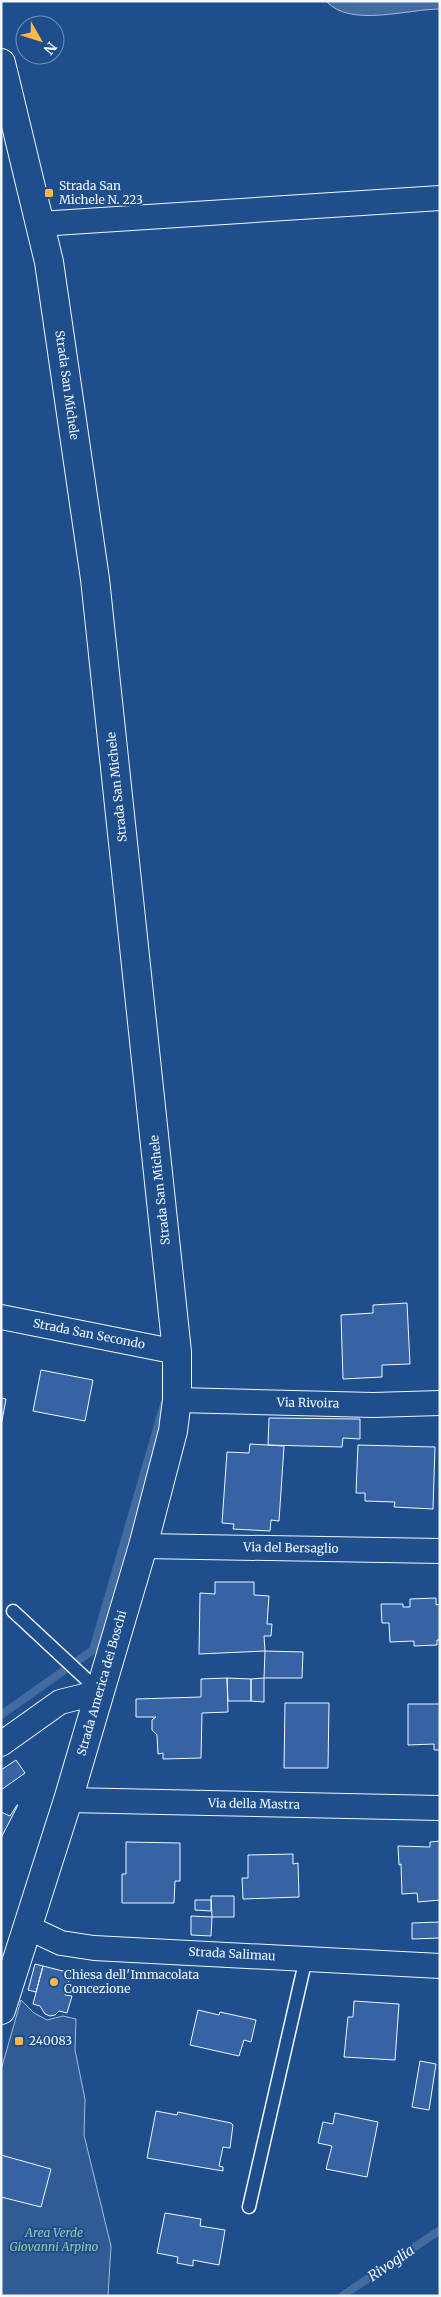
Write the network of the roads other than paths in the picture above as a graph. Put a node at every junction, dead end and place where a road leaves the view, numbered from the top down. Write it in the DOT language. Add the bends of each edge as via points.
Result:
graph roads {
  1 [pos="1,63"];
  2 [pos="440,198"];
  3 [pos="39,224"];
  4 [pos="1,1317"];
  5 [pos="177,1352"];
  6 [pos="177,1400"];
  7 [pos="440,1402"];
  8 [pos="143,1546"];
  9 [pos="440,1551"];
  10 [pos="13,1611"];
  11 [pos="100,1692"];
  12 [pos="1,1744"];
  13 [pos="68,1800"];
  14 [pos="440,1808"];
  15 [pos="27,1927"];
  16 [pos="306,1958"];
  17 [pos="440,1966"];
  18 [pos="1,2010"];
  19 [pos="248,2207"];
  1 -- 3 [label="street, Strada San Michele"];
  2 -- 3 [label="street"];
  3 -- 5 [label="street, Strada San Michele" via="49,262 95,579"];
  4 -- 5 [label="street, Strada San Secondo"];
  5 -- 6 [label="street, Strada America dei Boschi"];
  6 -- 7 [label="street, Via Rivoira" via="373,1405"];
  6 -- 8 [label="street, Strada America dei Boschi" via="173,1431"];
  8 -- 9 [label="street, Via del Bersaglio"];
  8 -- 11 [label="street, Strada America dei Boschi"];
  10 -- 11 [label="lane"];
  11 -- 12 [label="street" via="60,1702"];
  11 -- 13 [label="street, Strada America dei Boschi"];
  13 -- 14 [label="street, Via della Mastra"];
  13 -- 15 [label="street, Strada America dei Boschi"];
  15 -- 16 [label="street, Strada Salimau" via="61,1943 94,1948"];
  15 -- 18 [label="street, Strada America dei Boschi"];
  16 -- 17 [label="street, Strada Salimau"];
  16 -- 19 [label="lane"];
}
